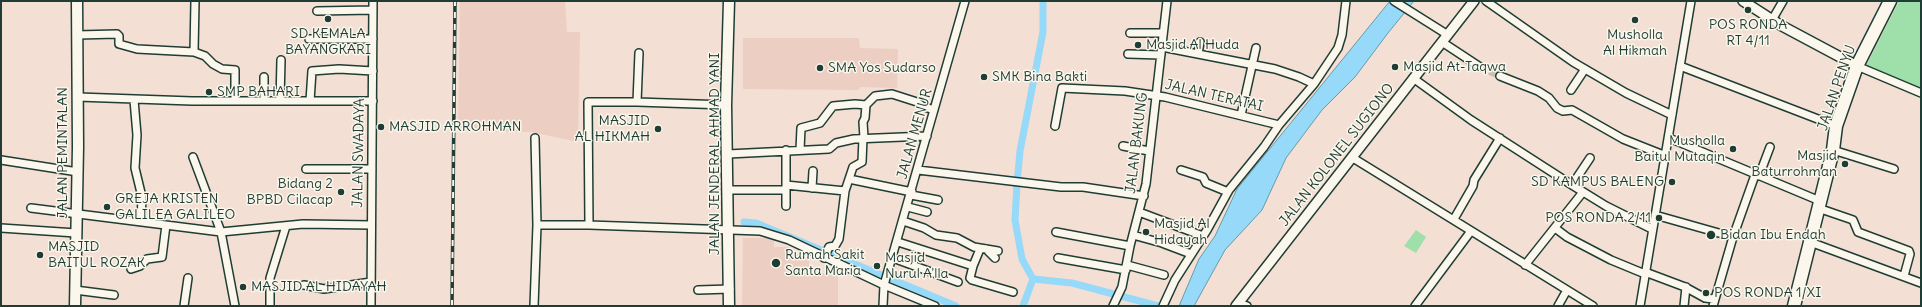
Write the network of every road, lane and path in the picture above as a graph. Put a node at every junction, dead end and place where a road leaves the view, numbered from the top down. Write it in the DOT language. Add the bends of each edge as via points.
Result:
graph roads {
  1 [pos="77,1"];
  2 [pos="195,1"];
  3 [pos="373,1"];
  4 [pos="729,1"];
  5 [pos="965,1"];
  6 [pos="1167,1"];
  7 [pos="1346,1"];
  8 [pos="1394,1"];
  9 [pos="1474,1"];
  10 [pos="1486,1"];
  11 [pos="1692,1"];
  12 [pos="1743,1"];
  13 [pos="1783,1"];
  14 [pos="1890,1"];
  15 [pos="373,10"];
  16 [pos="317,11"];
  17 [pos="1772,20"];
  18 [pos="1130,33"];
  19 [pos="1163,33"];
  20 [pos="77,35"];
  21 [pos="310,38"];
  22 [pos="373,38"];
  23 [pos="1445,38"];
  24 [pos="1200,42"];
  25 [pos="1256,48"];
  26 [pos="1161,51"];
  27 [pos="194,52"];
  28 [pos="639,53"];
  29 [pos="1128,54"];
  30 [pos="1198,54"];
  31 [pos="281,60"];
  32 [pos="1253,64"];
  33 [pos="1680,66"];
  34 [pos="1857,66"];
  35 [pos="1480,67"];
  36 [pos="1585,70"];
  37 [pos="373,71"];
  38 [pos="1500,76"];
  39 [pos="264,77"];
  40 [pos="1413,78"];
  41 [pos="1314,84"];
  42 [pos="1571,90"];
  43 [pos="1921,93"];
  44 [pos="1155,96"];
  45 [pos="78,97"];
  46 [pos="134,100"];
  47 [pos="235,101"];
  48 [pos="264,101"];
  49 [pos="280,101"];
  50 [pos="310,101"];
  51 [pos="373,101"];
  52 [pos="637,102"];
  53 [pos="726,105"];
  54 [pos="866,105"];
  55 [pos="934,110"];
  56 [pos="1241,115"];
  57 [pos="1672,115"];
  58 [pos="1279,125"];
  59 [pos="1055,126"];
  60 [pos="1836,126"];
  61 [pos="926,136"];
  62 [pos="535,138"];
  63 [pos="863,138"];
  64 [pos="1500,138"];
  65 [pos="1669,138"];
  66 [pos="1123,146"];
  67 [pos="1770,147"];
  68 [pos="786,150"];
  69 [pos="800,150"];
  70 [pos="1833,150"];
  71 [pos="1149,151"];
  72 [pos="728,154"];
  73 [pos="1666,156"];
  74 [pos="193,157"];
  75 [pos="1353,158"];
  76 [pos="1590,158"];
  77 [pos="1,160"];
  78 [pos="306,169"];
  79 [pos="372,169"];
  80 [pos="1894,169"];
  81 [pos="918,170"];
  82 [pos="1181,170"];
  83 [pos="813,171"];
  84 [pos="78,172"];
  85 [pos="1757,176"];
  86 [pos="849,179"];
  87 [pos="1572,185"];
  88 [pos="786,188"];
  89 [pos="812,188"];
  90 [pos="729,190"];
  91 [pos="845,190"];
  92 [pos="1228,192"];
  93 [pos="1583,192"];
  94 [pos="912,194"];
  95 [pos="1144,196"];
  96 [pos="938,200"];
  97 [pos="1819,205"];
  98 [pos="786,206"];
  99 [pos="908,207"];
  100 [pos="31,208"];
  101 [pos="926,212"];
  102 [pos="1139,212"];
  103 [pos="77,213"];
  104 [pos="1655,215"];
  105 [pos="1454,219"];
  106 [pos="903,221"];
  107 [pos="141,222"];
  108 [pos="166,225"];
  109 [pos="371,225"];
  110 [pos="537,225"];
  111 [pos="589,225"];
  112 [pos="286,226"];
  113 [pos="1,228"];
  114 [pos="1555,228"];
  115 [pos="1652,229"];
  116 [pos="728,230"];
  117 [pos="1472,231"];
  118 [pos="221,232"];
  119 [pos="1056,232"];
  120 [pos="76,233"];
  121 [pos="1133,235"];
  122 [pos="1203,236"];
  123 [pos="1733,237"];
  124 [pos="898,242"];
  125 [pos="1810,242"];
  126 [pos="1130,246"];
  127 [pos="983,249"];
  128 [pos="998,251"];
  129 [pos="826,253"];
  130 [pos="1191,254"];
  131 [pos="893,258"];
  132 [pos="995,258"];
  133 [pos="1058,258"];
  134 [pos="1525,265"];
  135 [pos="973,266"];
  136 [pos="1127,267"];
  137 [pos="131,269"];
  138 [pos="1645,273"];
  139 [pos="1164,275"];
  140 [pos="1904,276"];
  141 [pos="188,278"];
  142 [pos="371,282"];
  143 [pos="958,282"];
  144 [pos="1921,283"];
  145 [pos="885,284"];
  146 [pos="304,285"];
  147 [pos="1686,287"];
  148 [pos="730,289"];
  149 [pos="75,290"];
  150 [pos="698,290"];
  151 [pos="1567,290"];
  152 [pos="1013,292"];
  153 [pos="114,295"];
  154 [pos="1115,303"];
  155 [pos="1714,303"];
  156 [pos="1241,305"];
  157 [pos="75,306"];
  158 [pos="184,306"];
  159 [pos="235,306"];
  160 [pos="270,306"];
  161 [pos="371,306"];
  162 [pos="534,306"];
  163 [pos="730,306"];
  164 [pos="883,306"];
  165 [pos="935,306"];
  166 [pos="1163,306"];
  167 [pos="1415,306"];
  168 [pos="1558,306"];
  169 [pos="1593,306"];
  170 [pos="1640,306"];
  171 [pos="1684,306"];
  172 [pos="1794,306"];
  1 -- 20 [label="main road, JALAN PEMINTALAN"];
  2 -- 27 [label="street"];
  3 -- 15 [label="street, JALAN SWADAYA"];
  4 -- 53 [label="main road, JALAN JENDERAL AHMAD YANI"];
  5 -- 55 [label="street, JALAN MENUR"];
  6 -- 19 [label="street, JALAN BAKUNG"];
  7 -- 41 [label="street" via="1341,42"];
  8 -- 23 [label="street"];
  9 -- 23 [label="street, JALAN KOLONEL SUGIONO"];
  10 -- 36 [label="street"];
  11 -- 33 [label="street"];
  12 -- 17 [label="street"];
  13 -- 17 [label="street"];
  14 -- 34 [label="highway, JALAN PENYU"];
  15 -- 16 [label="street"];
  15 -- 22 [label="street, JALAN SWADAYA"];
  17 -- 34 [label="street"];
  18 -- 19 [label="street"];
  19 -- 26 [label="street, JALAN BAKUNG"];
  20 -- 27 [label="street" via="116,34 119,36 120,44 137,49"];
  20 -- 45 [label="main road, JALAN PEMINTALAN"];
  21 -- 22 [label="street"];
  22 -- 37 [label="street, JALAN SWADAYA"];
  23 -- 35 [label="street"];
  23 -- 40 [label="street, JALAN KOLONEL SUGIONO"];
  24 -- 30 [label="street"];
  25 -- 32 [label="street"];
  26 -- 29 [label="street"];
  26 -- 30 [label="street"];
  26 -- 44 [label="street, JALAN BAKUNG"];
  27 -- 47 [label="street" via="207,57 222,69 235,70"];
  28 -- 52 [label="street"];
  30 -- 32 [label="street"];
  31 -- 49 [label="street"];
  32 -- 41 [label="street"];
  32 -- 56 [label="street"];
  33 -- 57 [label="street"];
  33 -- 60 [label="street"];
  34 -- 43 [label="street"];
  34 -- 60 [label="highway, JALAN PENYU"];
  36 -- 42 [label="street"];
  36 -- 57 [label="street"];
  37 -- 50 [label="street" via="312,71"];
  37 -- 51 [label="street, JALAN SWADAYA"];
  38 -- 73 [label="street" via="1538,91 1563,111 1572,110 1623,139"];
  39 -- 48 [label="street"];
  40 -- 64 [label="street"];
  40 -- 75 [label="street, JALAN KOLONEL SUGIONO"];
  41 -- 58 [label="street"];
  44 -- 56 [label="street, JALAN TERATAI"];
  44 -- 59 [label="street, JALAN TERATAI" via="1125,91 1062,88"];
  44 -- 71 [label="street, JALAN BAKUNG"];
  45 -- 46 [label="street"];
  45 -- 84 [label="main road, JALAN PEMINTALAN"];
  46 -- 47 [label="street"];
  46 -- 107 [label="street" via="135,168 142,197"];
  47 -- 48 [label="street"];
  48 -- 49 [label="street"];
  49 -- 50 [label="street"];
  50 -- 51 [label="street"];
  51 -- 79 [label="street, JALAN SWADAYA"];
  52 -- 53 [label="street"];
  52 -- 111 [label="street" via="588,102"];
  53 -- 72 [label="main road, JALAN JENDERAL AHMAD YANI"];
  54 -- 55 [label="street" via="879,94 892,94"];
  54 -- 63 [label="street"];
  54 -- 69 [label="street" via="831,107 820,123 801,128"];
  55 -- 61 [label="street, JALAN MENUR"];
  56 -- 58 [label="street, JALAN TERATAI"];
  57 -- 65 [label="street"];
  58 -- 92 [label="street"];
  60 -- 70 [label="highway, JALAN PENYU"];
  61 -- 63 [label="street"];
  61 -- 81 [label="street, JALAN MENUR"];
  62 -- 110 [label="street"];
  63 -- 69 [label="street" via="842,141 829,149"];
  63 -- 86 [label="street" via="862,162 853,167"];
  64 -- 87 [label="street"];
  64 -- 105 [label="street"];
  65 -- 73 [label="street"];
  65 -- 85 [label="street"];
  66 -- 71 [label="street"];
  67 -- 85 [label="street"];
  68 -- 69 [label="street"];
  68 -- 72 [label="street"];
  68 -- 88 [label="street"];
  70 -- 80 [label="street"];
  70 -- 97 [label="highway, JALAN PENYU"];
  71 -- 95 [label="street, JALAN BAKUNG"];
  72 -- 90 [label="main road, JALAN JENDERAL AHMAD YANI"];
  73 -- 104 [label="street"];
  74 -- 118 [label="street"];
  75 -- 105 [label="street"];
  75 -- 156 [label="street, JALAN KOLONEL SUGIONO"];
  76 -- 87 [label="street"];
  77 -- 84 [label="street"];
  78 -- 79 [label="street"];
  79 -- 109 [label="street, JALAN SWADAYA"];
  81 -- 94 [label="street, JALAN MENUR"];
  81 -- 95 [label="street"];
  82 -- 92 [label="street" via="1203,177 1206,183"];
  83 -- 89 [label="street"];
  84 -- 103 [label="main road, JALAN PEMINTALAN"];
  85 -- 97 [label="street"];
  85 -- 123 [label="street"];
  86 -- 91 [label="street"];
  86 -- 94 [label="street"];
  87 -- 93 [label="street"];
  88 -- 89 [label="street"];
  88 -- 90 [label="street"];
  88 -- 98 [label="street"];
  89 -- 91 [label="street"];
  90 -- 116 [label="main road, JALAN JENDERAL AHMAD YANI"];
  91 -- 129 [label="street" via="839,239"];
  92 -- 122 [label="street"];
  93 -- 114 [label="street"];
  93 -- 115 [label="street"];
  94 -- 96 [label="street"];
  94 -- 99 [label="street, JALAN MENUR"];
  95 -- 102 [label="street, JALAN BAKUNG"];
  97 -- 125 [label="highway, JALAN PENYU"];
  97 -- 140 [label="street" via="1854,220 1858,232 1909,251"];
  99 -- 101 [label="street"];
  99 -- 106 [label="street, JALAN MENUR"];
  100 -- 103 [label="street"];
  102 -- 121 [label="street, JALAN BAKUNG"];
  102 -- 122 [label="street"];
  103 -- 107 [label="street"];
  103 -- 120 [label="main road, JALAN PEMINTALAN"];
  104 -- 115 [label="street"];
  104 -- 123 [label="street"];
  105 -- 117 [label="street"];
  106 -- 124 [label="street, JALAN MENUR"];
  106 -- 127 [label="street" via="936,235 957,238 967,245"];
  107 -- 108 [label="street"];
  108 -- 118 [label="street"];
  108 -- 137 [label="street" via="162,257 147,259 140,266"];
  109 -- 112 [label="street"];
  109 -- 142 [label="street, JALAN SWADAYA"];
  110 -- 111 [label="street"];
  110 -- 162 [label="street"];
  111 -- 116 [label="street"];
  112 -- 118 [label="street"];
  112 -- 160 [label="street" via="270,278"];
  113 -- 120 [label="street"];
  114 -- 134 [label="street"];
  114 -- 138 [label="street" via="1604,257"];
  115 -- 138 [label="street"];
  116 -- 129 [label="street" via="760,231 778,235"];
  116 -- 148 [label="main road, JALAN JENDERAL AHMAD YANI"];
  117 -- 134 [label="street"];
  117 -- 167 [label="street"];
  118 -- 159 [label="street"];
  119 -- 126 [label="street"];
  120 -- 149 [label="main road, JALAN PEMINTALAN"];
  121 -- 126 [label="street, JALAN BAKUNG"];
  121 -- 130 [label="street"];
  122 -- 130 [label="street"];
  123 -- 155 [label="street"];
  124 -- 131 [label="street, JALAN MENUR"];
  124 -- 135 [label="street"];
  125 -- 140 [label="street"];
  125 -- 172 [label="highway, JALAN PENYU"];
  126 -- 136 [label="street, JALAN BAKUNG"];
  127 -- 128 [label="street"];
  127 -- 132 [label="street"];
  127 -- 135 [label="street"];
  129 -- 145 [label="street"];
  130 -- 166 [label="street"];
  131 -- 143 [label="street"];
  131 -- 145 [label="street, JALAN MENUR"];
  133 -- 136 [label="street"];
  134 -- 151 [label="street"];
  135 -- 152 [label="street" via="970,278 972,280"];
  136 -- 139 [label="street"];
  136 -- 154 [label="street, JALAN BAKUNG"];
  138 -- 147 [label="street"];
  138 -- 170 [label="street"];
  140 -- 144 [label="street"];
  141 -- 158 [label="street"];
  142 -- 146 [label="street" via="324,289"];
  142 -- 161 [label="street, JALAN SWADAYA"];
  145 -- 164 [label="street, JALAN MENUR"];
  145 -- 165 [label="street"];
  147 -- 155 [label="street"];
  147 -- 171 [label="street"];
  148 -- 150 [label="street"];
  148 -- 163 [label="main road, JALAN JENDERAL AHMAD YANI"];
  149 -- 153 [label="street"];
  149 -- 157 [label="main road, JALAN PEMINTALAN"];
  151 -- 168 [label="street"];
  151 -- 169 [label="street"];
}
